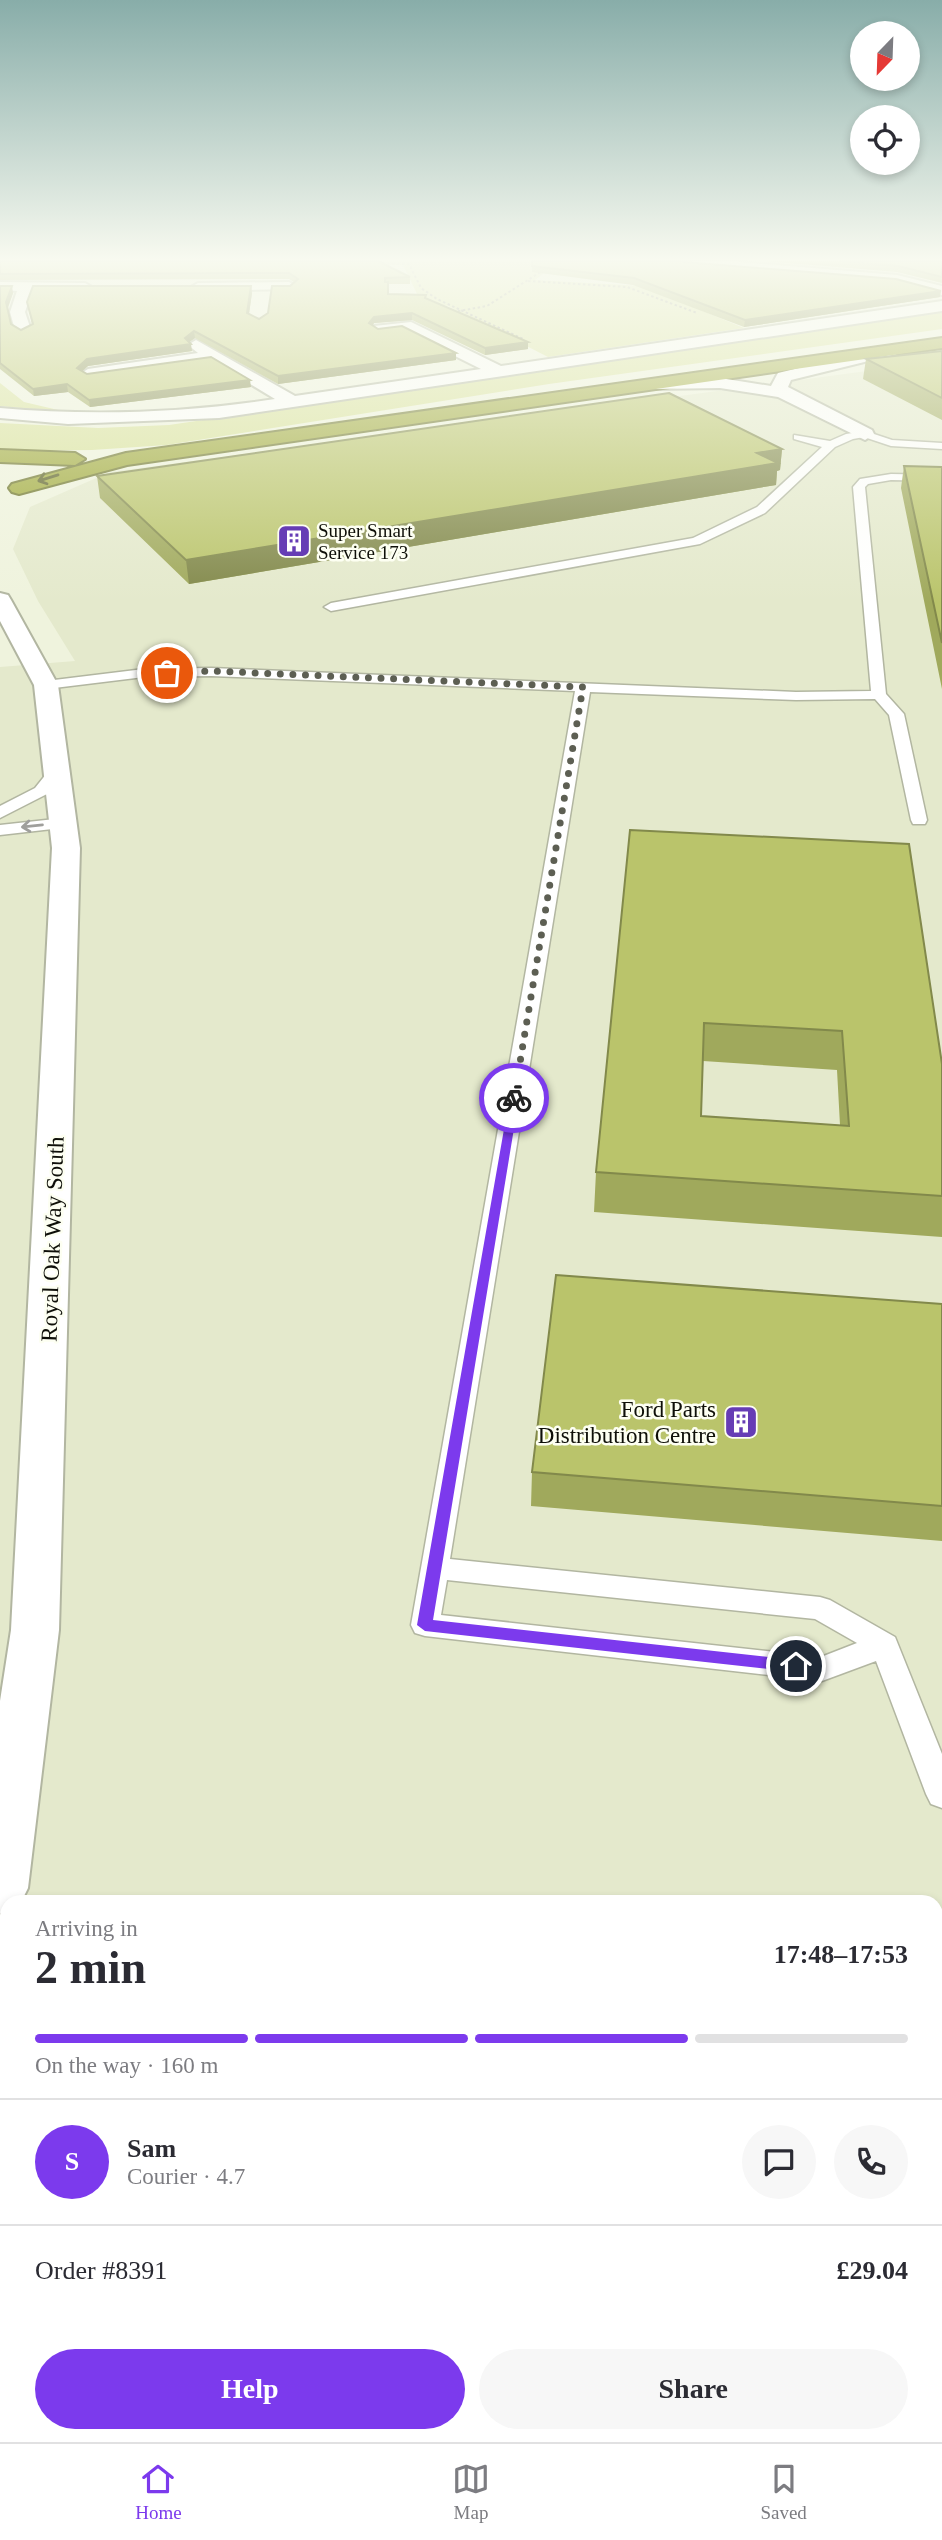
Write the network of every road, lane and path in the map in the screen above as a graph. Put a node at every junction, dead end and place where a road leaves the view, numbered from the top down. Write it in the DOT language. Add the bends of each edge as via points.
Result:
graph roads {
  1 [pos="247,375"];
  2 [pos="471,375"];
  3 [pos="719,375"];
  4 [pos="792,375"];
  5 [pos="654,384"];
  6 [pos="783,393"];
  7 [pos="290,401"];
  8 [pos="0,413"];
  9 [pos="865,434"];
  10 [pos="798,441"];
  11 [pos="831,445"];
  12 [pos="942,446"];
  13 [pos="0,458"];
  14 [pos="126,459"];
  15 [pos="942,478"];
  16 [pos="19,488"];
  17 [pos="3,501"];
  18 [pos="0,600"];
  19 [pos="331,607"];
  20 [pos="46,685"];
  21 [pos="583,687"];
  22 [pos="879,695"];
  23 [pos="57,771"];
  24 [pos="0,814"];
  25 [pos="63,816"];
  26 [pos="919,820"];
  27 [pos="0,830"];
  28 [pos="434,1568"];
  29 [pos="885,1645"];
  30 [pos="942,1794"];
  31 [pos="0,1888"];
  1 -- 7 [label="street"];
  2 -- 7 [label="street"];
  3 -- 5 [label="highway"];
  4 -- 6 [label="street" via="784,377 779,387"];
  5 -- 6 [label="street" via="720,383"];
  5 -- 14 [label="highway"];
  6 -- 9 [label="street"];
  7 -- 8 [label="street" via="158,416 68,419"];
  9 -- 11 [label="lane"];
  9 -- 12 [label="lane" via="891,443"];
  10 -- 11 [label="lane"];
  11 -- 19 [label="lane" via="761,510 696,541"];
  13 -- 14 [label="highway"];
  13 -- 16 [label="highway" via="22,474"];
  14 -- 16 [label="highway, one-way"];
  15 -- 22 [label="lane" via="891,477 864,481 859,488"];
  16 -- 17 [label="highway"];
  18 -- 20 [label="street, Royal Oak Way South"];
  20 -- 21 [label="lane" via="144,673 211,671"];
  20 -- 23 [label="street, Royal Oak Way South"];
  21 -- 22 [label="lane"];
  21 -- 28 [label="lane"];
  22 -- 26 [label="lane" via="896,714"];
  23 -- 24 [label="lane" via="41,791"];
  23 -- 25 [label="street, Royal Oak Way South"];
  24 -- 25 [label="lane"];
  25 -- 27 [label="lane, one-way"];
  25 -- 31 [label="street, Royal Oak Way South" via="66,848 35,1630"];
  28 -- 29 [label="lane" via="820,1608"];
  28 -- 29 [label="lane" via="425,1625 822,1669"];
  29 -- 30 [label="lane"];
}
